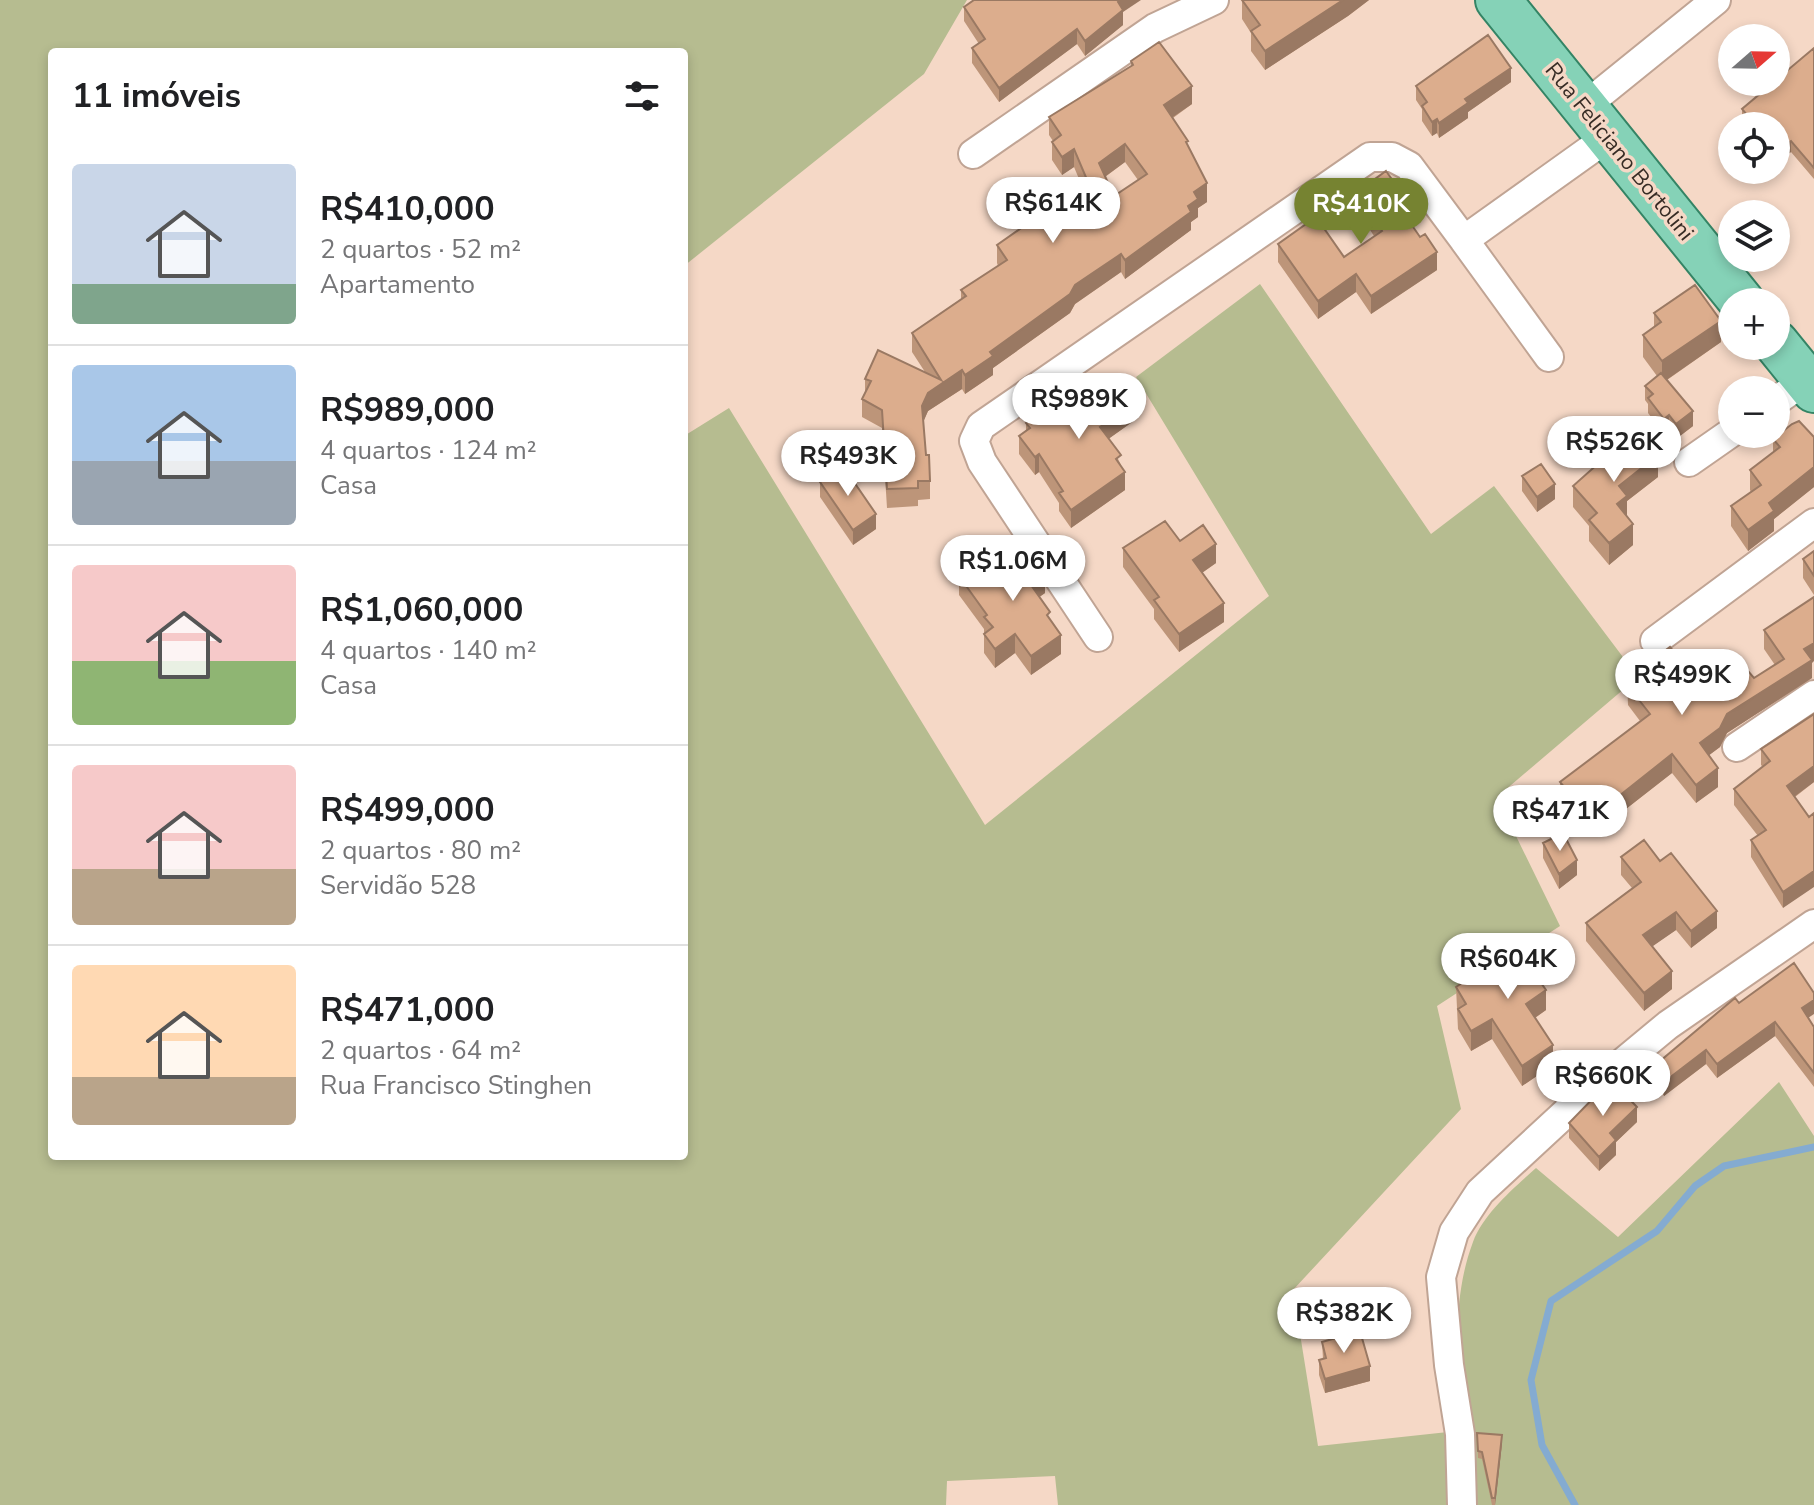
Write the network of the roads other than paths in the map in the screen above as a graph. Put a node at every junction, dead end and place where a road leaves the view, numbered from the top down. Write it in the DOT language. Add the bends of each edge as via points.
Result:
graph roads {
  1 [pos="1214,0"];
  2 [pos="1498,0"];
  3 [pos="1716,0"];
  4 [pos="1596,122"];
  5 [pos="973,154"];
  6 [pos="1464,240"];
  7 [pos="1731,288"];
  8 [pos="1549,357"];
  9 [pos="1786,360"];
  10 [pos="1802,386"];
  11 [pos="1718,442"];
  12 [pos="1689,462"];
  13 [pos="1814,523"];
  14 [pos="1098,637"];
  15 [pos="1655,641"];
  16 [pos="1814,695"];
  17 [pos="1737,747"];
  18 [pos="1814,924"];
  19 [pos="1462,1505"];
  1 -- 5 [label="street" via="1155,28"];
  2 -- 4 [label="main road, Rua Feliciano Bortolini"];
  3 -- 4 [label="street"];
  4 -- 6 [label="street"];
  4 -- 7 [label="main road, Rua Feliciano Bortolini"];
  6 -- 8 [label="street"];
  6 -- 14 [label="street" via="1409,166 1392,157 1370,157 981,426 974,441 982,462"];
  9 -- 10 [label="main road"];
  11 -- 12 [label="street"];
  13 -- 15 [label="street"];
  16 -- 17 [label="street"];
  18 -- 19 [label="street" via="1668,1025 1598,1083 1480,1192 1454,1232 1441,1277 1460,1434"];
}
